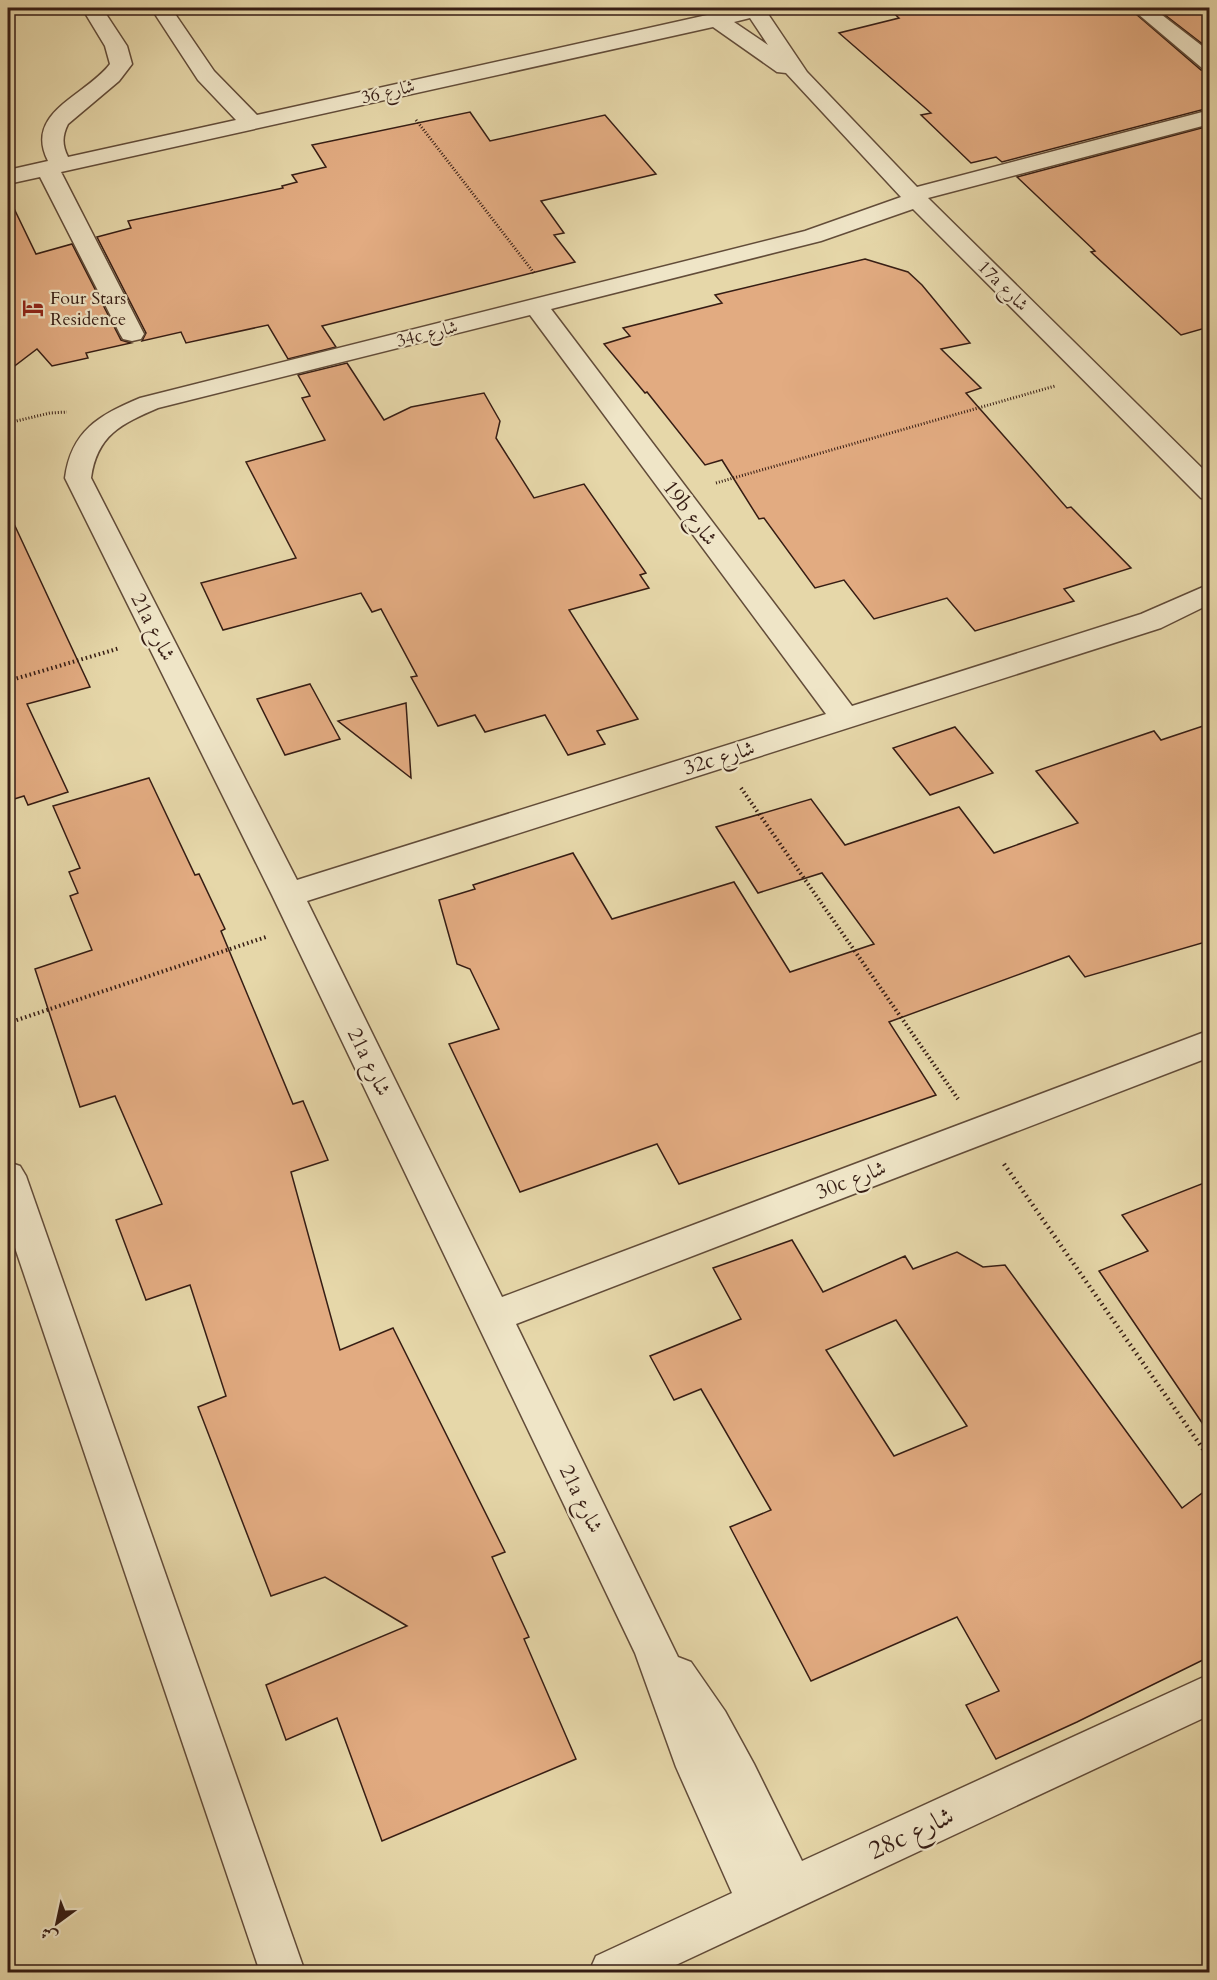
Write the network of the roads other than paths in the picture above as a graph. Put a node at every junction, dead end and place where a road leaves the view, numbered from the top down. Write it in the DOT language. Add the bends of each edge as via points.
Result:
graph roads {
  1 [pos="92,8"];
  2 [pos="161,8"];
  3 [pos="1141,8"];
  4 [pos="762,9"];
  5 [pos="716,19"];
  6 [pos="1209,63"];
  7 [pos="206,75"];
  8 [pos="799,76"];
  9 [pos="1209,117"];
  10 [pos="252,123"];
  11 [pos="225,129"];
  12 [pos="54,167"];
  13 [pos="8,177"];
  14 [pos="914,198"];
  15 [pos="934,218"];
  16 [pos="813,237"];
  17 [pos="546,304"];
  18 [pos="132,334"];
  19 [pos="78,478"];
  20 [pos="1206,483"];
  21 [pos="1209,593"];
  22 [pos="1209,615"];
  23 [pos="1151,621"];
  24 [pos="846,719"];
  25 [pos="288,895"];
  26 [pos="1209,1042"];
  27 [pos="8,1176"];
  28 [pos="492,1317"];
  29 [pos="1207,1698"];
  30 [pos="775,1896"];
  31 [pos="283,1972"];
  32 [pos="612,1972"];
  1 -- 12 [label="street" via="116,46 121,64 113,77 54,125 50,146"];
  2 -- 7 [label="street"];
  3 -- 6 [label="street"];
  4 -- 5 [label="street, شارع 36"];
  4 -- 8 [label="street, 17a شارع"];
  5 -- 8 [label="street, 17a شارع"];
  5 -- 10 [label="street, شارع 36"];
  7 -- 10 [label="street"];
  7 -- 11 [label="street" via="207,94"];
  8 -- 14 [label="street, 17a شارع"];
  9 -- 14 [label="street, 34c شارع"];
  10 -- 11 [label="street, شارع 36"];
  11 -- 12 [label="street, شارع 36"];
  12 -- 13 [label="street, شارع 36"];
  12 -- 18 [label="street"];
  14 -- 15 [label="street, 17a شارع"];
  14 -- 16 [label="street, 34c شارع"];
  15 -- 16 [label="street, 34c شارع"];
  15 -- 20 [label="street, 17a شارع"];
  16 -- 17 [label="street, 34c شارع"];
  17 -- 19 [label="street, 34c شارع" via="149,403 124,413 87,443 79,460"];
  17 -- 24 [label="street, 19b شارع" via="675,494"];
  19 -- 25 [label="street, 21a شارع"];
  21 -- 23 [label="street, 32c شارع"];
  22 -- 23 [label="street, 32c شارع"];
  23 -- 24 [label="street, 32c شارع"];
  24 -- 25 [label="street, 32c شارع"];
  25 -- 28 [label="street, 21a شارع"];
  26 -- 28 [label="street, 30c شارع"];
  27 -- 31 [label="street"];
  28 -- 30 [label="street, 21a شارع" via="654,1648 697,1767"];
  29 -- 30 [label="street, 28c شارع"];
  30 -- 32 [label="street, 28c شارع"];
}
